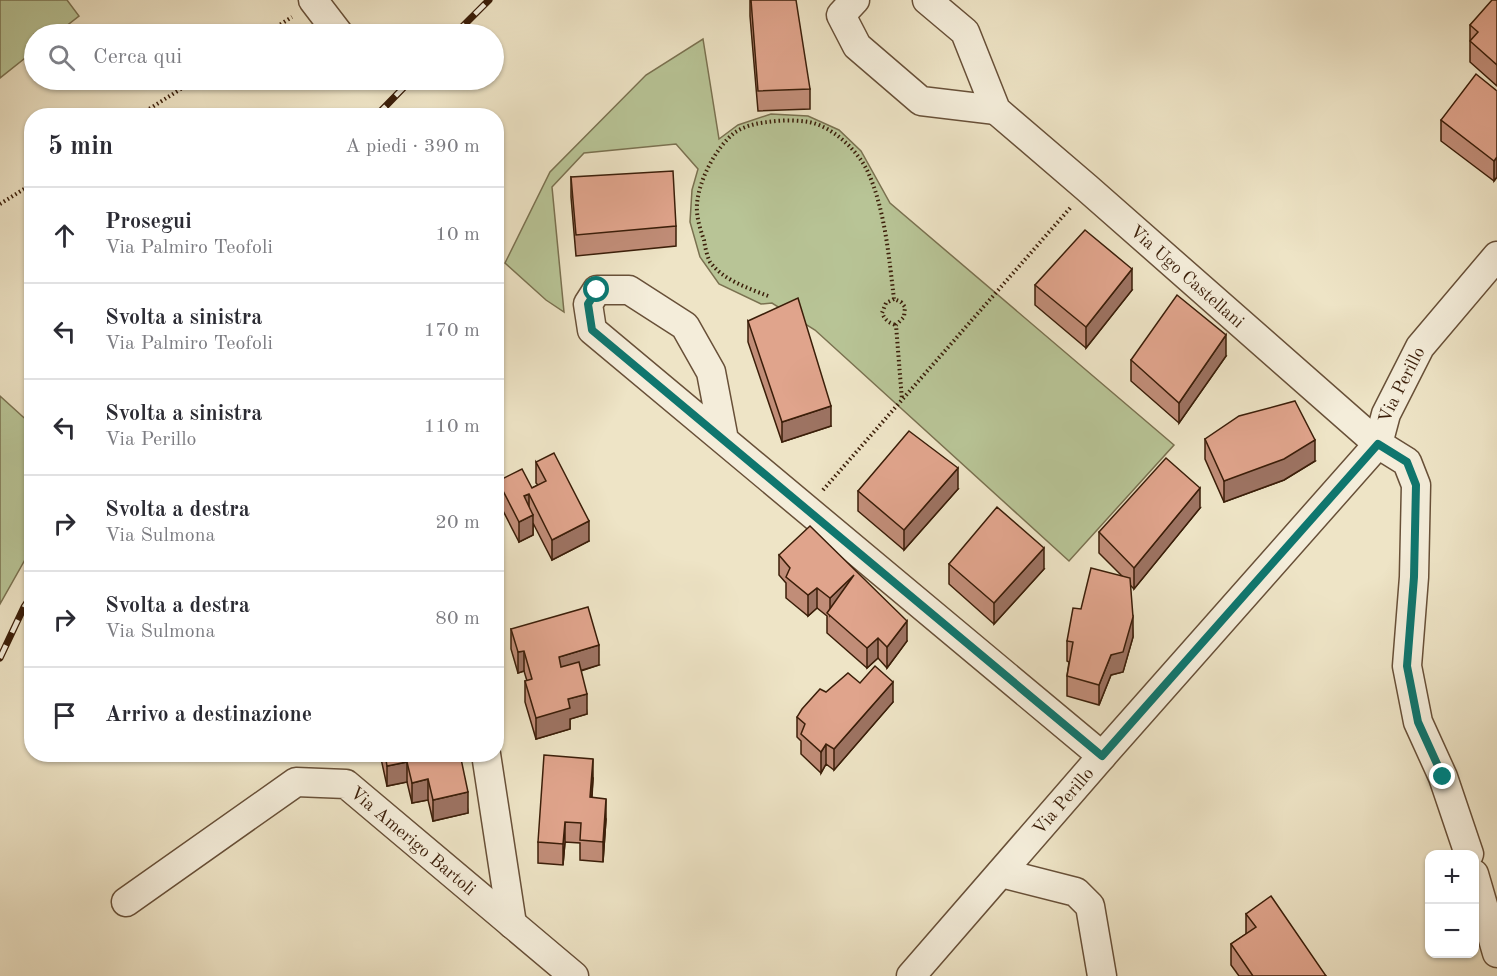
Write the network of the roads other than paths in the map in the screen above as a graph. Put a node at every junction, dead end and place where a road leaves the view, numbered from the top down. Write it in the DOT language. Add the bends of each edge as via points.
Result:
graph roads {
  1 [pos="313,0"];
  2 [pos="855,0"];
  3 [pos="927,0"];
  4 [pos="331,24"];
  5 [pos="996,110"];
  6 [pos="1497,256"];
  7 [pos="724,440"];
  8 [pos="1378,444"];
  9 [pos="1102,756"];
  10 [pos="487,762"];
  11 [pos="1467,850"];
  12 [pos="1000,873"];
  13 [pos="1479,891"];
  14 [pos="126,902"];
  15 [pos="512,924"];
  16 [pos="1497,953"];
  17 [pos="574,976"];
  18 [pos="911,976"];
  19 [pos="1102,976"];
  1 -- 4 [label="street"];
  2 -- 5 [label="street" via="841,15 857,46 921,101"];
  3 -- 5 [label="street, Via Ugo Castellani" via="965,32"];
  5 -- 8 [label="street, Via Ugo Castellani"];
  6 -- 8 [label="street, Via Perillo" via="1420,348 1386,414"];
  7 -- 7 [label="street" via="592,330 588,304 597,290 629,290 685,326 711,372"];
  7 -- 9 [label="street"];
  8 -- 9 [label="street, Via Perillo"];
  8 -- 11 [label="street, Via Ugo Castellani" via="1407,462 1416,485 1407,666 1418,722 1443,777"];
  9 -- 12 [label="street, Via Perillo"];
  10 -- 15 [label="street, Via Amerigo Bartoli"];
  12 -- 18 [label="street, Via Perillo"];
  12 -- 19 [label="street" via="1076,892 1090,906"];
  13 -- 16 [label="street"];
  14 -- 15 [label="street, Via Amerigo Bartoli" via="296,782 345,783"];
  15 -- 17 [label="street, Via Amerigo Bartoli"];
}
